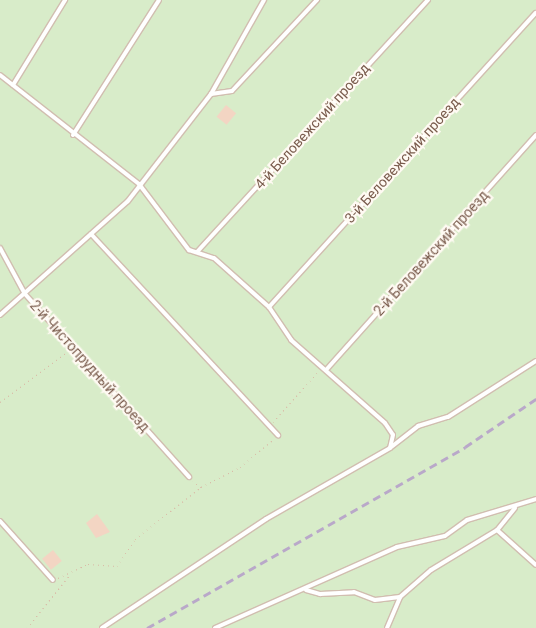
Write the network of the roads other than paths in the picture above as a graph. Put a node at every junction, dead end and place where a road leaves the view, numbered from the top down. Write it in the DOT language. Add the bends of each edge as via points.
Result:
graph roads {
  1 [pos="66,0"];
  2 [pos="159,0"];
  3 [pos="264,0"];
  4 [pos="317,0"];
  5 [pos="428,0"];
  6 [pos="536,13"];
  7 [pos="0,75"];
  8 [pos="13,85"];
  9 [pos="211,94"];
  10 [pos="73,135"];
  11 [pos="536,135"];
  12 [pos="140,184"];
  13 [pos="91,234"];
  14 [pos="0,248"];
  15 [pos="197,252"];
  16 [pos="25,294"];
  17 [pos="269,307"];
  18 [pos="0,316"];
  19 [pos="536,361"];
  20 [pos="324,369"];
  21 [pos="278,435"];
  22 [pos="390,448"];
  23 [pos="189,477"];
  24 [pos="536,499"];
  25 [pos="515,508"];
  26 [pos="0,521"];
  27 [pos="496,530"];
  28 [pos="536,564"];
  29 [pos="53,580"];
  30 [pos="306,590"];
  31 [pos="400,597"];
  32 [pos="102,628"];
  33 [pos="214,628"];
  34 [pos="386,628"];
  1 -- 8 [label="lane"];
  2 -- 10 [label="lane"];
  3 -- 9 [label="lane"];
  4 -- 9 [label="lane" via="232,91"];
  5 -- 15 [label="lane, 4-й Беловежский проезд"];
  6 -- 17 [label="lane, 3-й Беловежский проезд"];
  7 -- 8 [label="lane"];
  8 -- 10 [label="lane"];
  9 -- 12 [label="lane"];
  10 -- 12 [label="lane"];
  11 -- 20 [label="lane, 2-й Беловежский проезд"];
  12 -- 13 [label="lane"];
  12 -- 15 [label="lane" via="178,241"];
  13 -- 16 [label="lane"];
  13 -- 21 [label="lane"];
  14 -- 16 [label="lane, 2-й Чистопрудный проезд"];
  15 -- 17 [label="lane" via="214,258"];
  16 -- 18 [label="lane"];
  16 -- 23 [label="lane, 2-й Чистопрудный проезд"];
  17 -- 20 [label="lane" via="291,340"];
  19 -- 22 [label="lane" via="448,417 418,426"];
  20 -- 22 [label="lane" via="385,423 392,435"];
  22 -- 32 [label="lane" via="266,519"];
  24 -- 25 [label="lane"];
  25 -- 27 [label="lane"];
  25 -- 30 [label="lane" via="466,520 445,536 397,547"];
  26 -- 29 [label="lane"];
  27 -- 28 [label="lane"];
  27 -- 31 [label="lane" via="430,570"];
  30 -- 31 [label="lane" via="320,594 354,592 375,600"];
  30 -- 33 [label="lane"];
  31 -- 34 [label="lane"];
}
